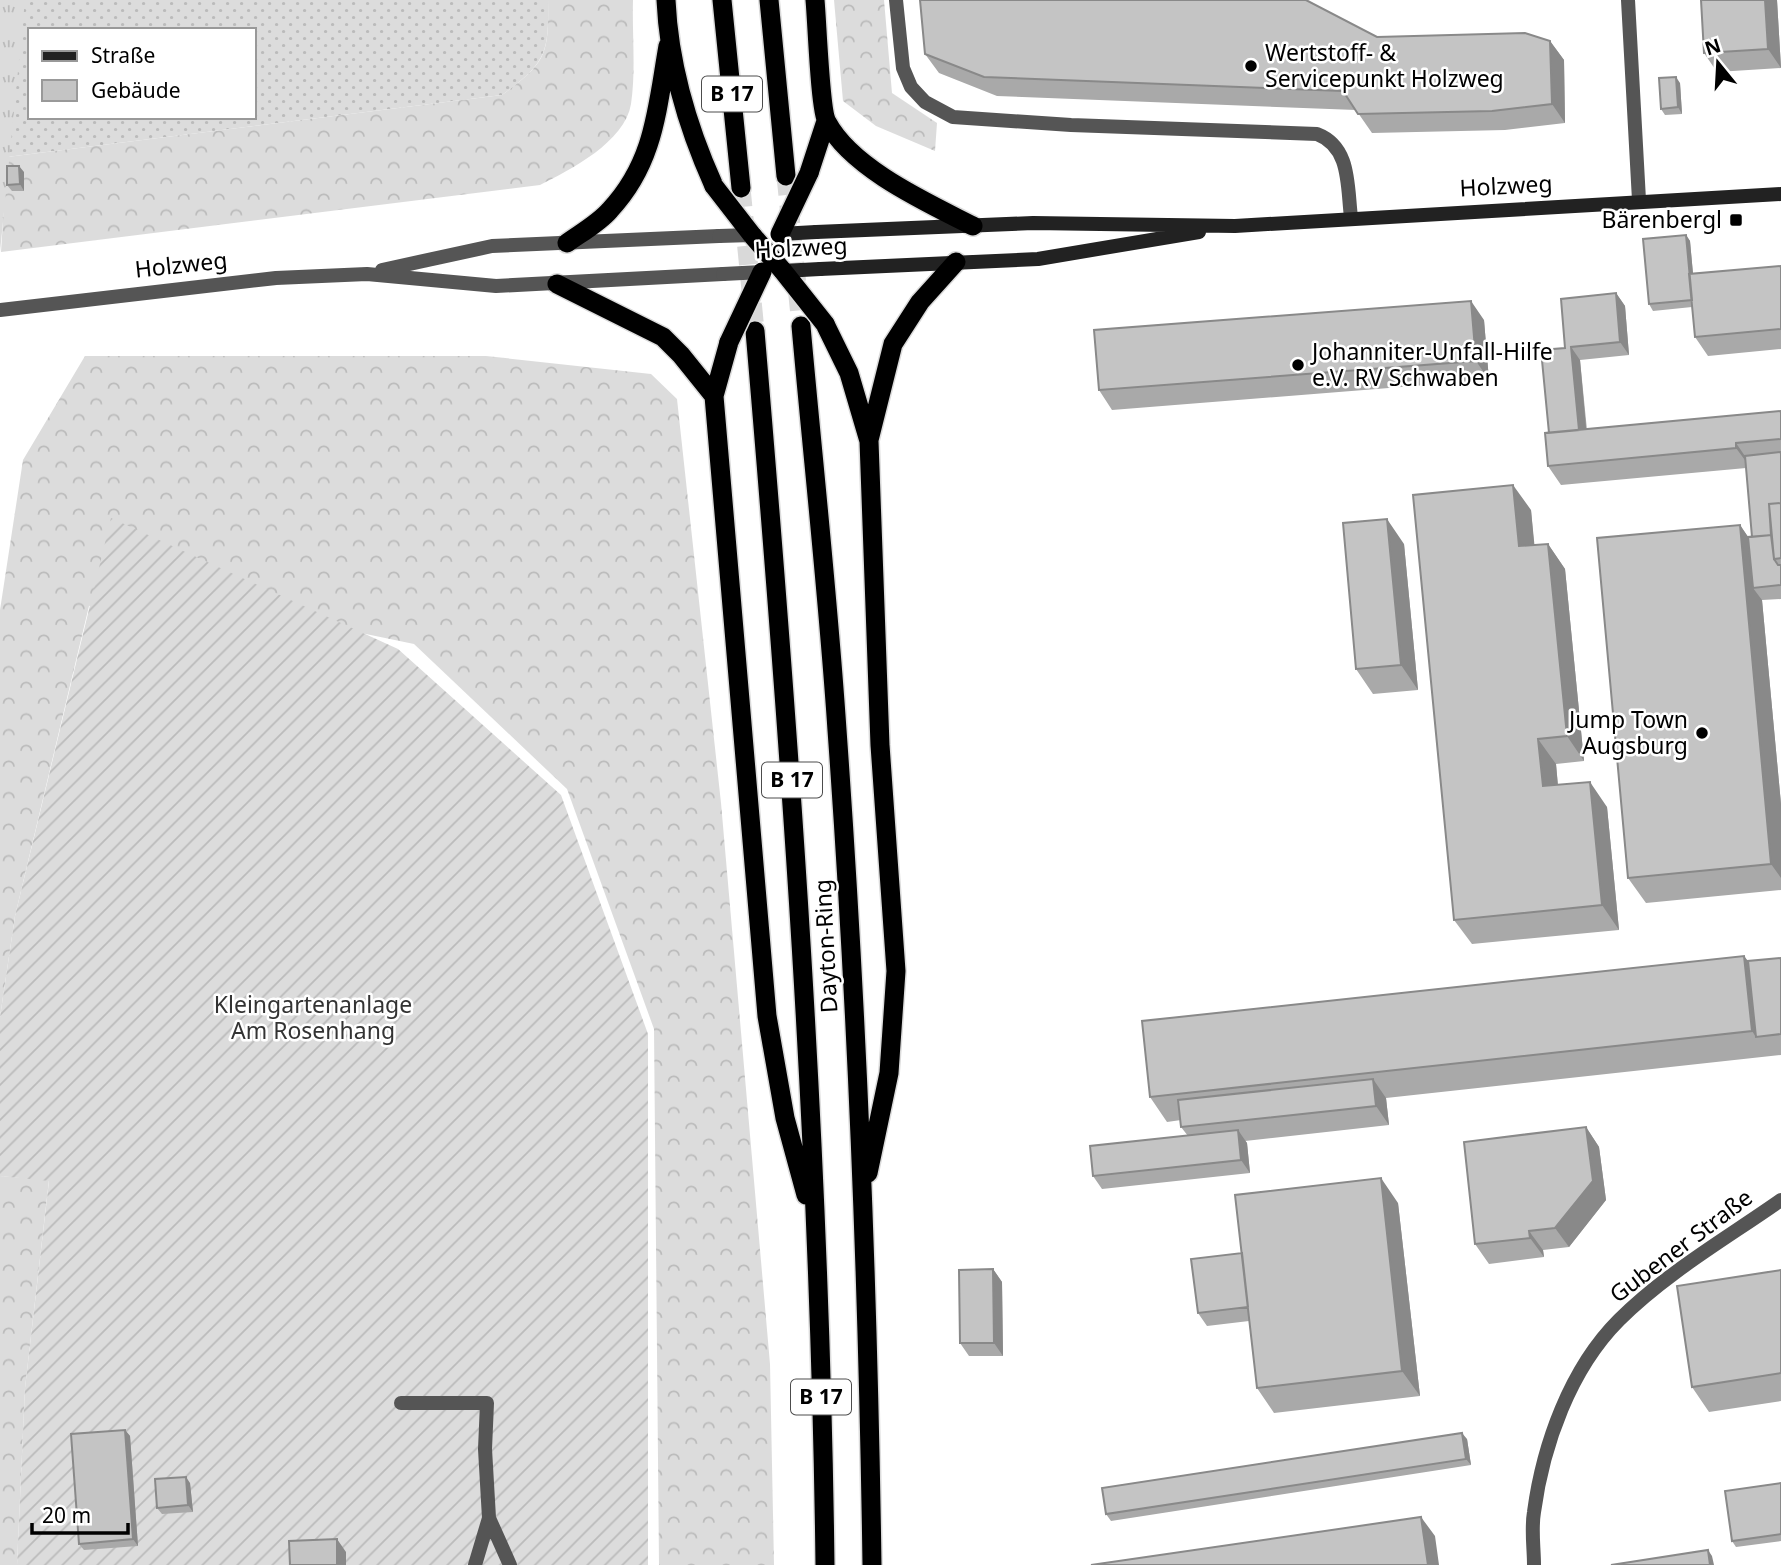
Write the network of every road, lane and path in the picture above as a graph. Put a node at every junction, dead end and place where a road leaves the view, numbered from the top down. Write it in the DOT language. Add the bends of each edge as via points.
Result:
graph roads {
  1 [pos="666,0"];
  2 [pos="722,0"];
  3 [pos="769,0"];
  4 [pos="815,0"];
  5 [pos="896,0"];
  6 [pos="1628,0"];
  7 [pos="668,46"];
  8 [pos="825,121"];
  9 [pos="786,176"];
  10 [pos="741,188"];
  11 [pos="1781,194"];
  12 [pos="1639,200"];
  13 [pos="1351,217"];
  14 [pos="974,226"];
  15 [pos="1235,226"];
  16 [pos="780,234"];
  17 [pos="752,235"];
  18 [pos="567,243"];
  19 [pos="956,262"];
  20 [pos="766,264"];
  21 [pos="783,271"];
  22 [pos="367,274"];
  23 [pos="557,284"];
  24 [pos="0,310"];
  25 [pos="801,327"];
  26 [pos="755,331"];
  27 [pos="714,396"];
  28 [pos="869,442"];
  29 [pos="1781,1200"];
  30 [pos="863,1202"];
  31 [pos="816,1230"];
  32 [pos="401,1403"];
  33 [pos="489,1518"];
  34 [pos="475,1565"];
  35 [pos="510,1565"];
  36 [pos="825,1565"];
  37 [pos="872,1565"];
  38 [pos="1534,1565"];
  1 -- 7 [label="highway"];
  2 -- 10 [label="highway, B 17"];
  3 -- 9 [label="highway, B 17"];
  4 -- 8 [label="highway"];
  5 -- 13 [label="street" via="903,68 911,87 925,102 953,117 1317,135 1331,140 1342,152"];
  6 -- 12 [label="street"];
  7 -- 17 [label="highway, bridge" via="691,135 714,186"];
  7 -- 18 [label="highway" via="644,162 608,212"];
  8 -- 14 [label="highway" via="886,179"];
  8 -- 16 [label="highway, bridge" via="810,173"];
  11 -- 12 [label="main road, Holzweg"];
  12 -- 13 [label="main road, Holzweg"];
  13 -- 15 [label="main road, Holzweg"];
  14 -- 15 [label="main road, Holzweg"];
  14 -- 16 [label="main road, Holzweg, bridge"];
  15 -- 19 [label="main road, Holzweg" via="1038,258"];
  16 -- 17 [label="street, Holzweg"];
  16 -- 20 [label="highway"];
  17 -- 18 [label="street, Holzweg, bridge"];
  17 -- 20 [label="highway"];
  18 -- 22 [label="street, Holzweg" via="492,246"];
  19 -- 21 [label="main road, Holzweg, bridge"];
  19 -- 28 [label="highway" via="897,336"];
  20 -- 21 [label="highway"];
  20 -- 23 [label="street, Holzweg, bridge" via="723,274"];
  20 -- 27 [label="highway, bridge" via="729,342"];
  21 -- 28 [label="highway, bridge" via="825,324 849,373"];
  22 -- 23 [label="street, Holzweg" via="496,286"];
  22 -- 24 [label="street, Holzweg" via="276,278"];
  23 -- 27 [label="highway" via="663,337"];
  25 -- 30 [label="highway, Dayton-Ring / B 17" via="837,727"];
  26 -- 31 [label="highway, Dayton-Ring / B 17" via="789,731"];
  27 -- 31 [label="highway" via="767,1016 785,1118"];
  28 -- 30 [label="highway" via="880,746 896,971 889,1073"];
  29 -- 38 [label="street, Gubener Straße" via="1643,1298 1595,1349 1561,1410 1541,1477 1533,1514"];
  30 -- 37 [label="highway, Dayton-Ring / B 17"];
  31 -- 36 [label="highway, Dayton-Ring / B 17"];
  32 -- 33 [label="street" via="487,1403"];
  33 -- 34 [label="street"];
  33 -- 35 [label="street"];
}
